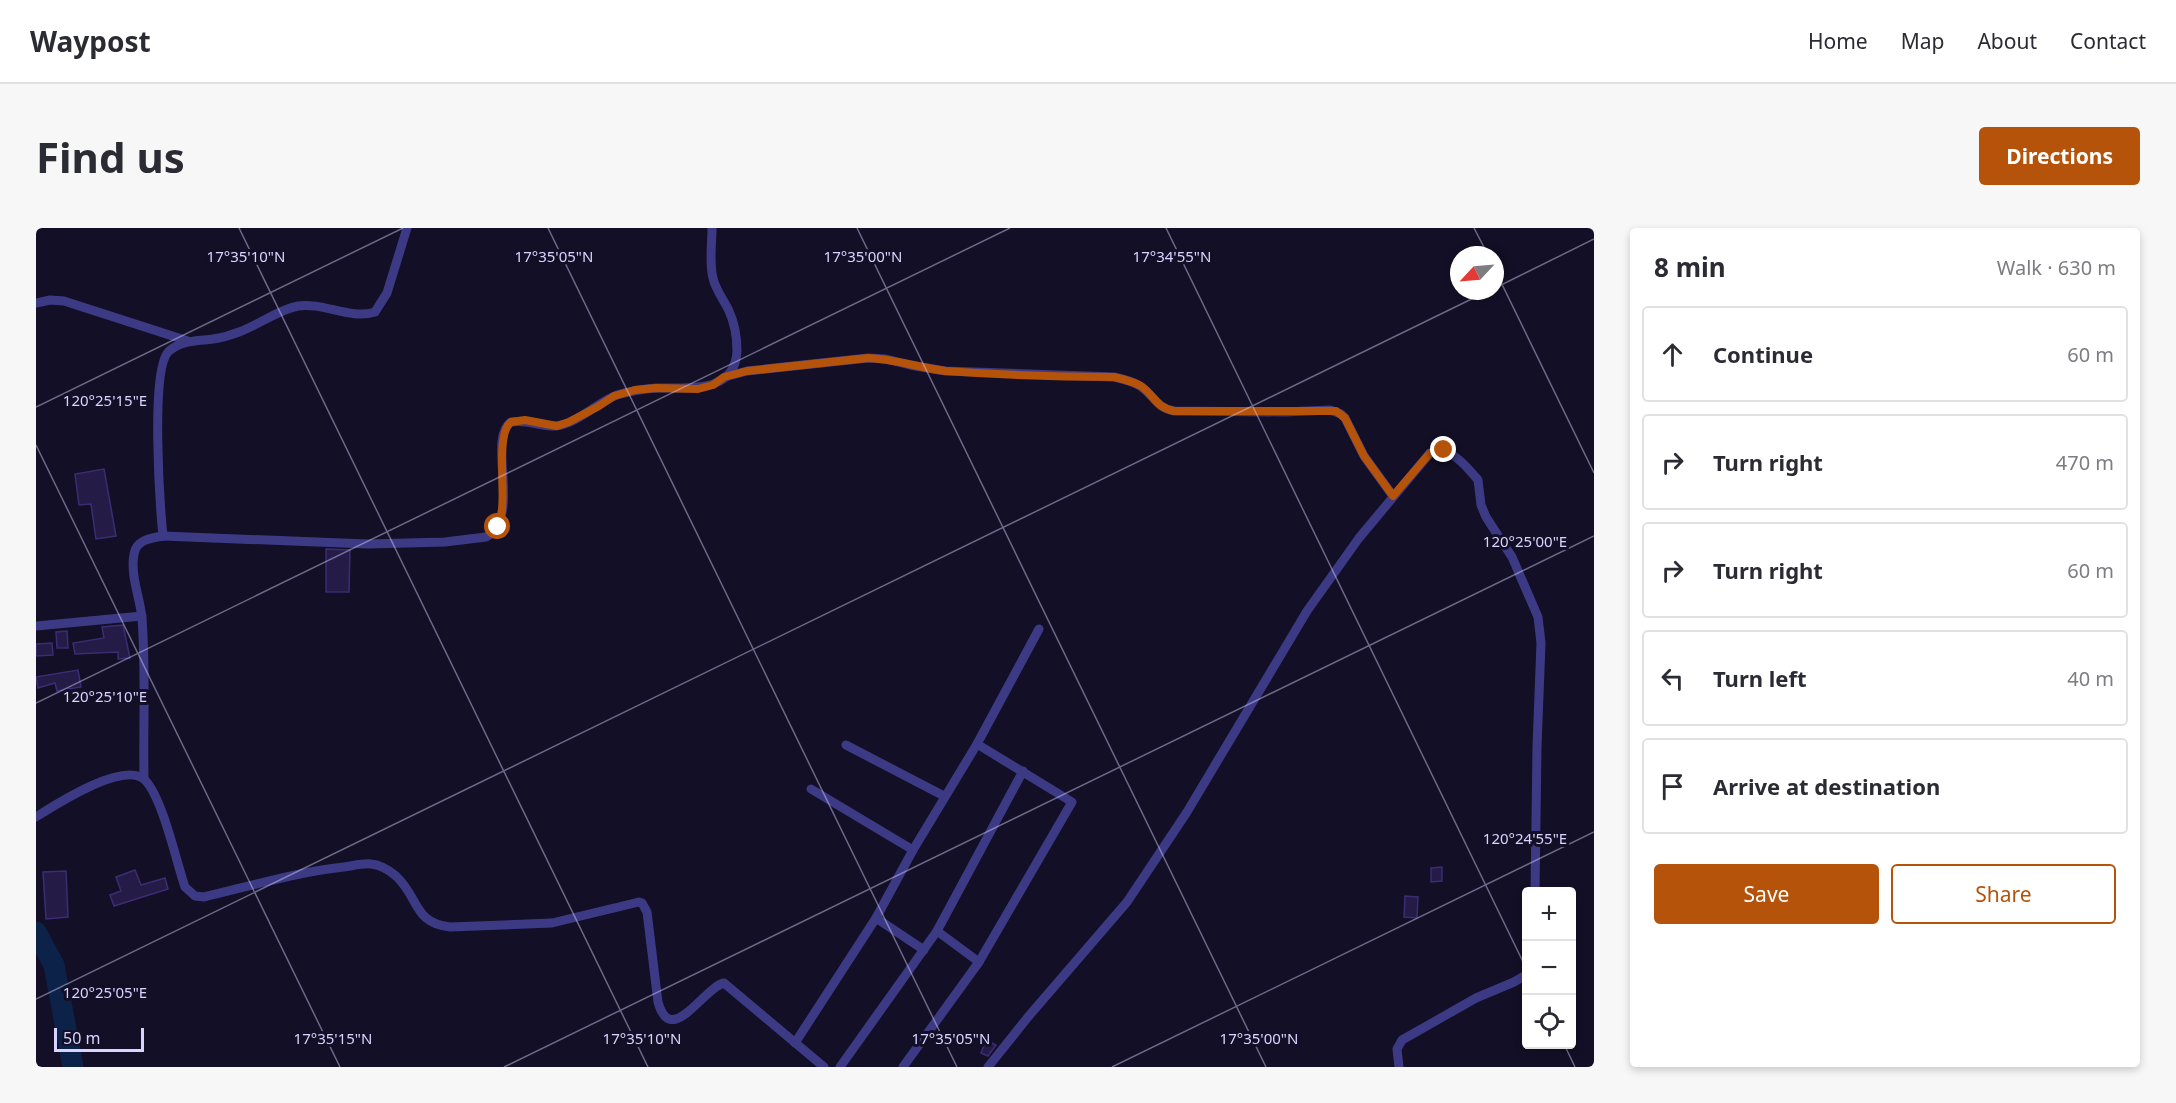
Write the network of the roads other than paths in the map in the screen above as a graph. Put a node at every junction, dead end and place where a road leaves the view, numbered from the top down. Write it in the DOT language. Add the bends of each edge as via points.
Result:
graph roads {
  1 [pos="406,228"];
  2 [pos="712,228"];
  3 [pos="36,303"];
  4 [pos="188,341"];
  5 [pos="724,377"];
  6 [pos="1393,496"];
  7 [pos="162,536"];
  8 [pos="142,616"];
  9 [pos="36,626"];
  10 [pos="1039,628"];
  11 [pos="977,744"];
  12 [pos="846,745"];
  13 [pos="1023,771"];
  14 [pos="144,779"];
  15 [pos="811,789"];
  16 [pos="944,796"];
  17 [pos="36,817"];
  18 [pos="913,850"];
  19 [pos="1535,887"];
  20 [pos="876,918"];
  21 [pos="937,931"];
  22 [pos="924,950"];
  23 [pos="979,962"];
  24 [pos="1522,978"];
  25 [pos="795,1042"];
  26 [pos="824,1067"];
  27 [pos="840,1067"];
  28 [pos="903,1067"];
  29 [pos="988,1067"];
  30 [pos="1399,1067"];
  1 -- 4 [label="street" via="387,293 375,312 358,315 299,306 236,333"];
  2 -- 5 [label="street" via="713,279 737,338 733,368"];
  3 -- 4 [label="street" via="64,301"];
  4 -- 7 [label="street" via="168,351 159,384"];
  5 -- 6 [label="street" via="839,360 886,358 945,370 1114,377 1130,380 1157,405 1174,411 1330,410 1345,418 1364,456"];
  5 -- 7 [label="street" via="698,389 656,388 614,396 557,426 525,420 511,422 504,430 502,447 502,510 498,527 486,537 368,544"];
  6 -- 19 [label="street" via="1430,453 1444,450 1453,455 1478,480 1486,517 1512,557 1538,617 1541,643"];
  6 -- 29 [label="street" via="1307,612 1187,812 1127,902"];
  7 -- 8 [label="street" via="142,541 134,554"];
  8 -- 9 [label="street"];
  8 -- 14 [label="street"];
  10 -- 11 [label="street"];
  11 -- 13 [label="street"];
  11 -- 16 [label="street"];
  12 -- 16 [label="street"];
  13 -- 21 [label="street"];
  13 -- 23 [label="street" via="1072,802"];
  14 -- 17 [label="street" via="133,775 89,786"];
  14 -- 25 [label="street" via="163,816 185,887 195,896 370,864 395,876 420,912 437,926 552,923 639,902 647,912 658,1002 666,1018 681,1017 724,983"];
  15 -- 18 [label="street"];
  16 -- 18 [label="street"];
  18 -- 20 [label="street"];
  20 -- 22 [label="street"];
  20 -- 25 [label="street"];
  21 -- 22 [label="street"];
  21 -- 23 [label="street"];
  22 -- 27 [label="street"];
  23 -- 28 [label="street"];
  24 -- 30 [label="street" via="1476,998 1402,1040 1396,1049"];
  25 -- 26 [label="street"];
}
